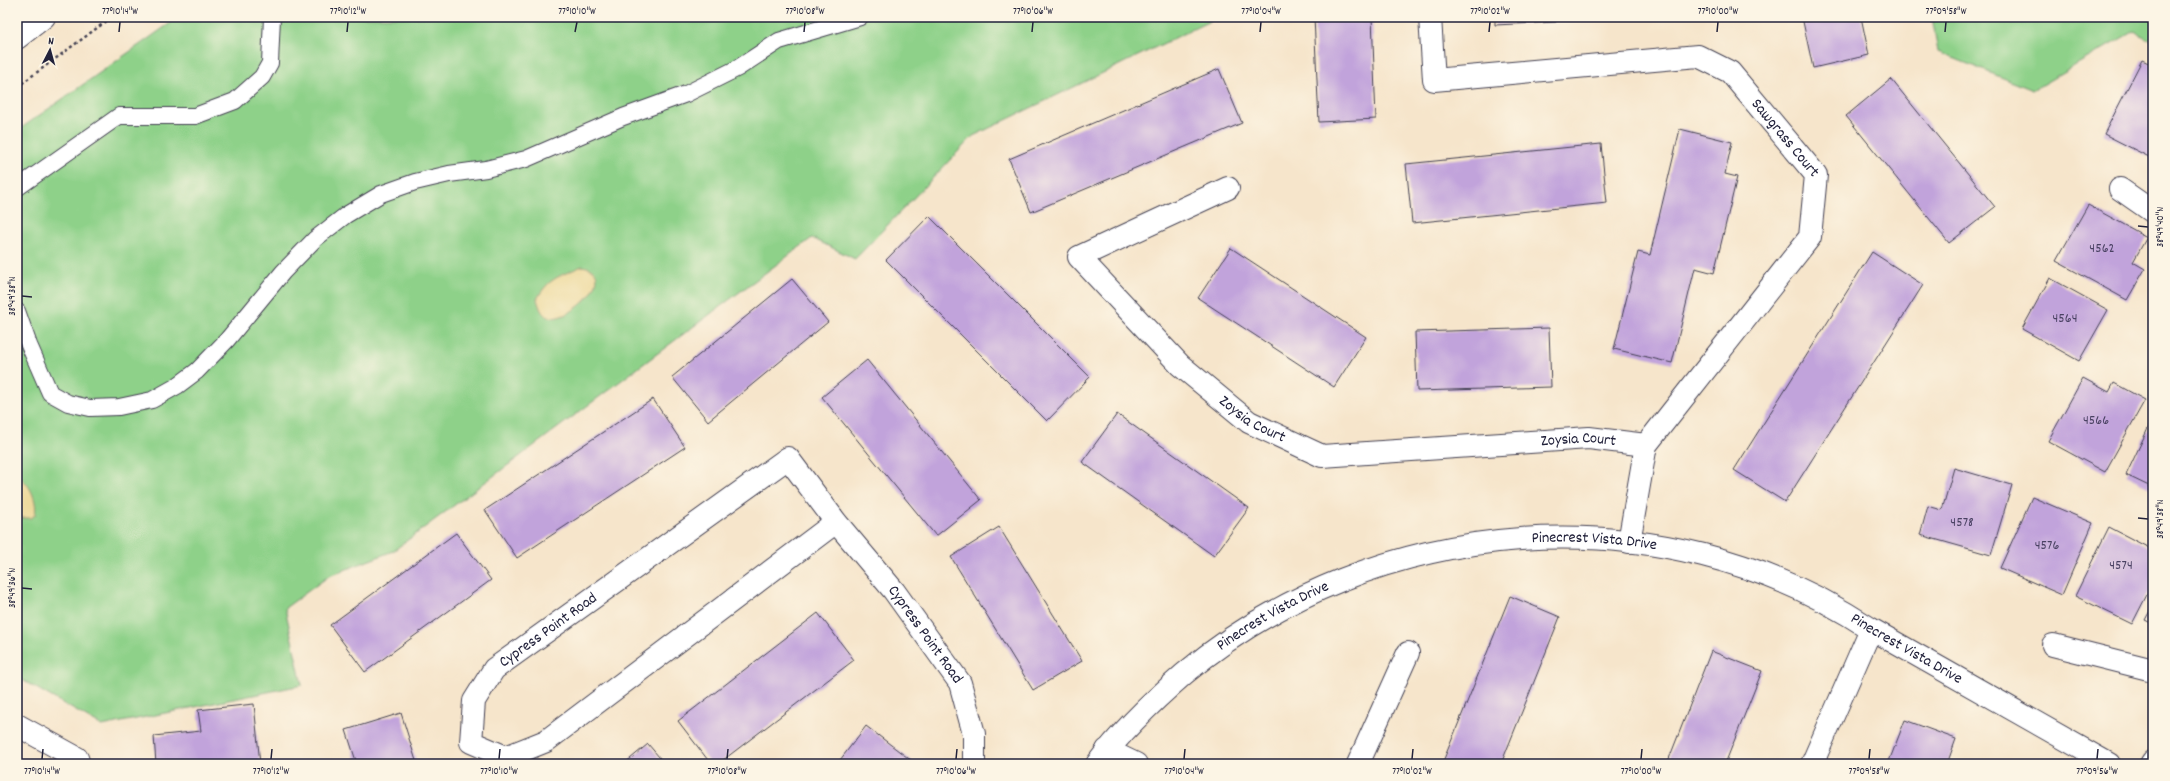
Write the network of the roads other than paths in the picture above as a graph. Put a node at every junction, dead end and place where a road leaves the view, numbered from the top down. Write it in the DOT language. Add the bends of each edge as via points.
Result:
graph roads {
  1 [pos="44,17"];
  2 [pos="272,17"];
  3 [pos="860,17"];
  4 [pos="1430,17"];
  5 [pos="17,38"];
  6 [pos="17,188"];
  7 [pos="1228,188"];
  8 [pos="2120,189"];
  9 [pos="2153,212"];
  10 [pos="17,311"];
  11 [pos="1646,445"];
  12 [pos="836,522"];
  13 [pos="1629,542"];
  14 [pos="1871,629"];
  15 [pos="2053,645"];
  16 [pos="1408,653"];
  17 [pos="2153,670"];
  18 [pos="17,725"];
  19 [pos="1102,757"];
  20 [pos="2153,761"];
  21 [pos="79,764"];
  22 [pos="974,764"];
  23 [pos="1136,764"];
  24 [pos="1358,764"];
  25 [pos="1812,764"];
  26 [pos="2109,764"];
  27 [pos="2151,764"];
  1 -- 5 [label="street"];
  2 -- 6 [label="lane" via="270,62 262,78 235,101 195,116 119,116"];
  3 -- 10 [label="lane" via="779,41 738,68 686,94 623,117 526,159 415,182 381,194 346,214 315,239 197,371 152,400 119,407 90,408 68,403 50,393"];
  4 -- 11 [label="street, Sawgrass Court" via="1434,80 1698,56 1730,72 1816,175 1810,237"];
  7 -- 11 [label="street, Zoysia Court" via="1079,257 1180,365 1249,422 1322,456 1589,438"];
  8 -- 9 [label="street"];
  11 -- 13 [label="street, Sawgrass Court"];
  12 -- 12 [label="street, Cypress Point Road" via="788,458 494,669 474,701 471,742 506,757 546,741"];
  12 -- 22 [label="street, Cypress Point Road" via="894,592 960,684 974,734"];
  13 -- 14 [label="street, Pinecrest Vista Drive" via="1656,544 1723,560 1783,581 1836,606"];
  13 -- 19 [label="street, Pinecrest Vista Drive" via="1580,536 1511,539 1458,546 1386,563 1319,588 1267,614 1210,652 1159,696"];
  14 -- 25 [label="street"];
  14 -- 26 [label="street, Pinecrest Vista Drive"];
  15 -- 17 [label="street"];
  16 -- 24 [label="street"];
  18 -- 21 [label="street" via="77,758"];
  19 -- 23 [label="street"];
  20 -- 27 [label="street"];
}
